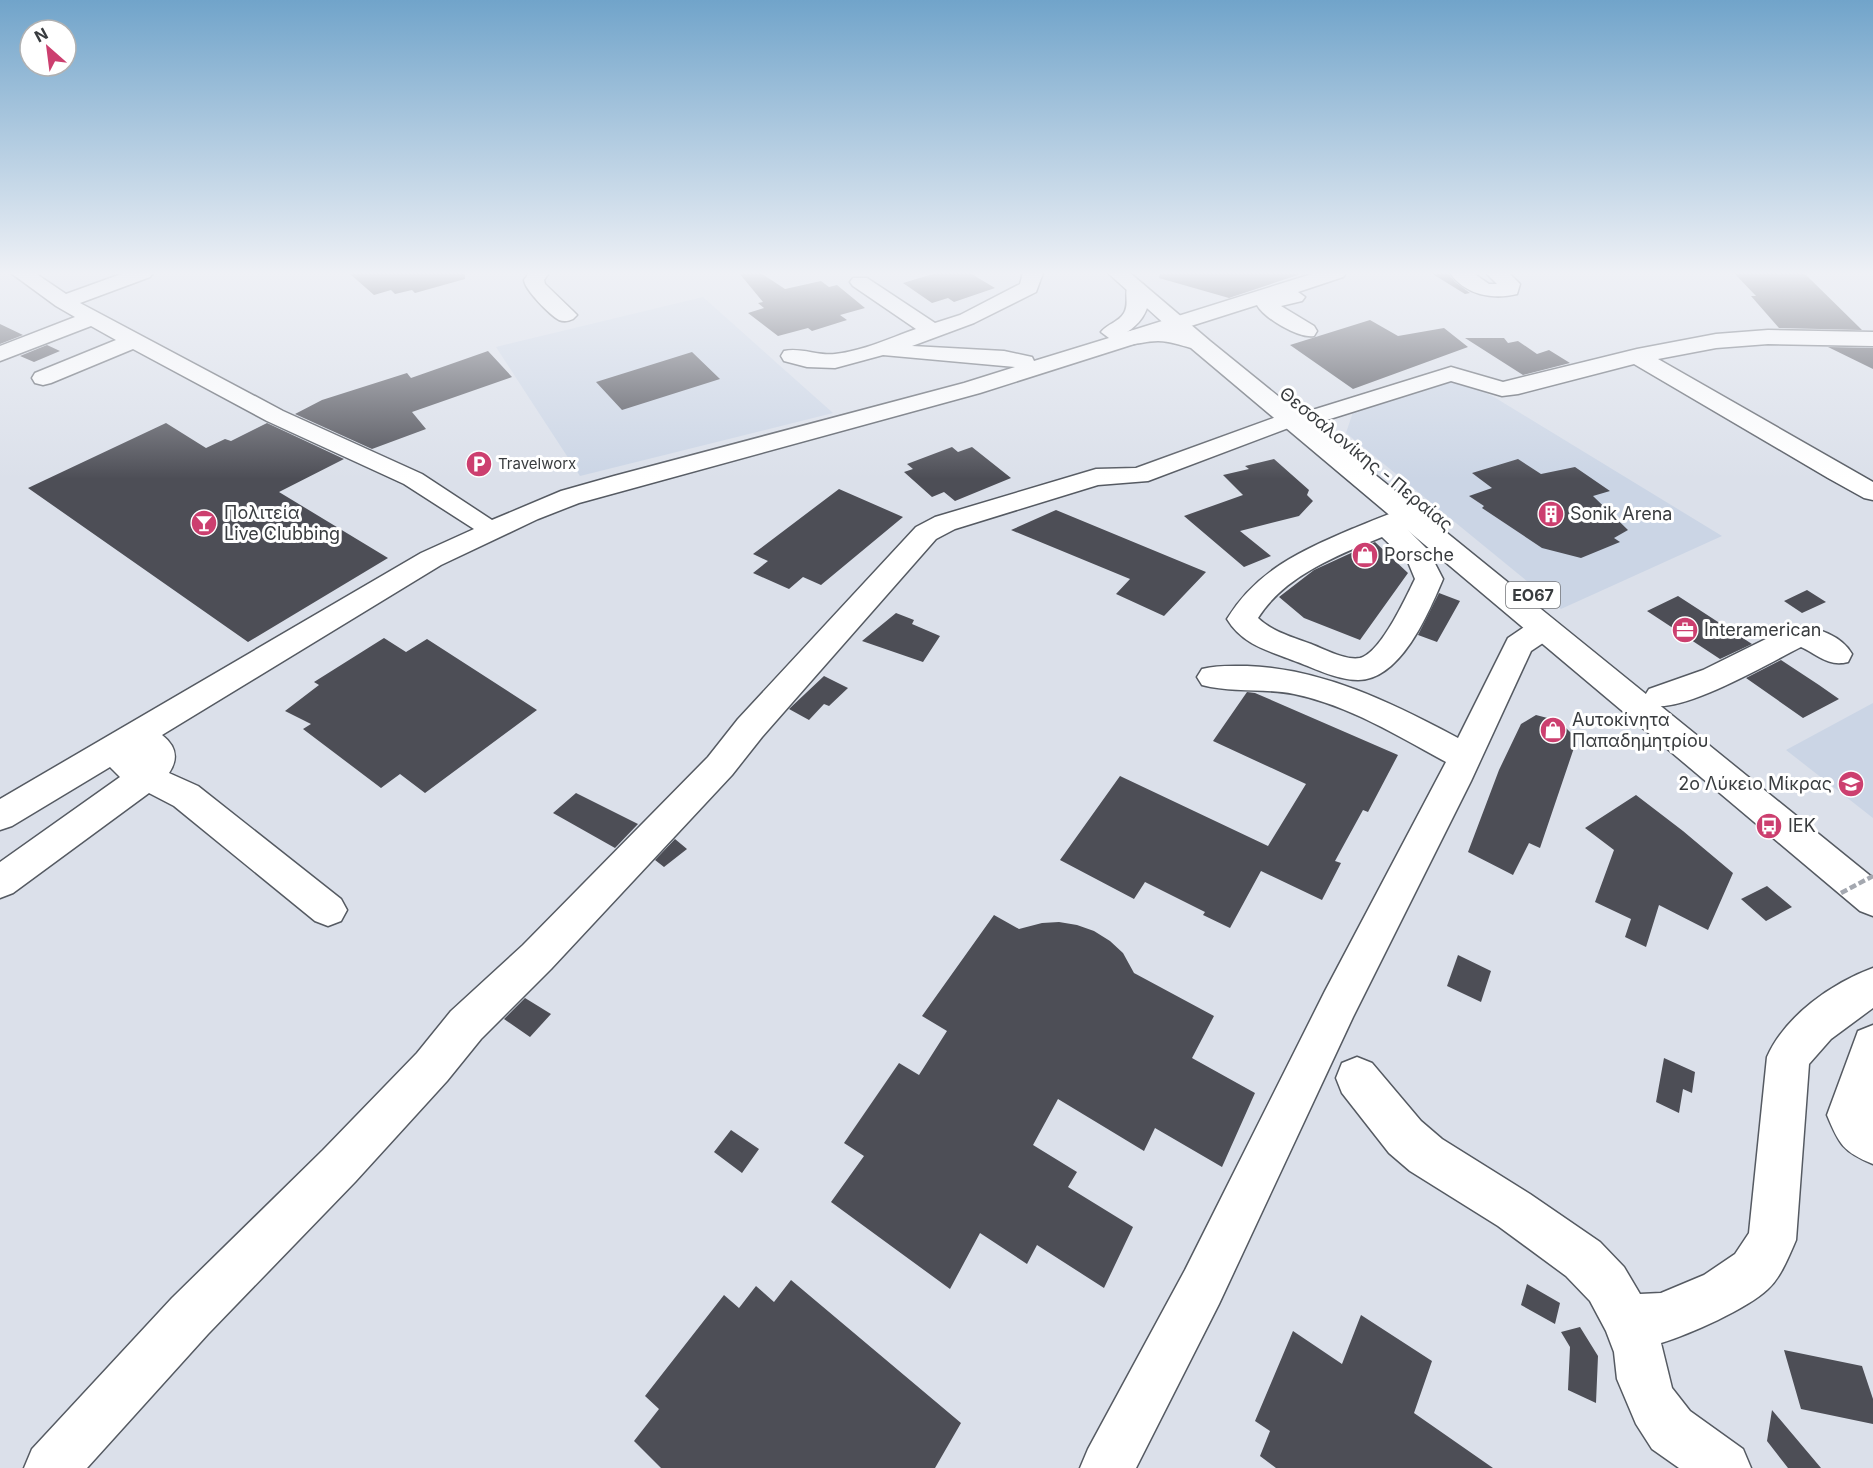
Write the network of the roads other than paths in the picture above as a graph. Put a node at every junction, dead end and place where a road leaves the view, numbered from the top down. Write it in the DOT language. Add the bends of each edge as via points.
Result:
graph roads {
  1 [pos="32,342"];
  2 [pos="131,342"];
  3 [pos="138,342"];
  4 [pos="903,342"];
  5 [pos="990,342"];
  6 [pos="1097,342"];
  7 [pos="1102,342"];
  8 [pos="1191,342"];
  9 [pos="1199,342"];
  10 [pos="1210,342"];
  11 [pos="1713,342"];
  12 [pos="1202,346"];
  13 [pos="878,350"];
  14 [pos="0,354"];
  15 [pos="792,356"];
  16 [pos="1637,356"];
  17 [pos="1024,362"];
  18 [pos="43,378"];
  19 [pos="1302,418"];
  20 [pos="1873,492"];
  21 [pos="1397,521"];
  22 [pos="480,522"];
  23 [pos="1544,628"];
  24 [pos="1837,654"];
  25 [pos="1213,678"];
  26 [pos="1660,697"];
  27 [pos="125,742"];
  28 [pos="1465,757"];
  29 [pos="144,778"];
  30 [pos="0,798"];
  31 [pos="0,816"];
  32 [pos="1873,870"];
  33 [pos="0,882"];
  34 [pos="1873,900"];
  35 [pos="328,910"];
  36 [pos="1873,986"];
  37 [pos="1873,1045"];
  38 [pos="1357,1078"];
  39 [pos="1873,1143"];
  40 [pos="1627,1319"];
  41 [pos="51,1468"];
  42 [pos="1107,1468"];
  43 [pos="1724,1468"];
  1 -- 14 [label="street"];
  2 -- 18 [label="street"];
  3 -- 22 [label="street" via="275,416 412,479"];
  4 -- 13 [label="street"];
  5 -- 17 [label="street"];
  6 -- 17 [label="street"];
  7 -- 27 [label="street" via="972,388 622,482 529,513 431,559"];
  8 -- 12 [label="street"];
  9 -- 12 [label="street, Θεσσαλονίκης - Περαίας / ΕΟ67"];
  10 -- 19 [label="street, Θεσσαλονίκης - Περαίας / ΕΟ67"];
  11 -- 16 [label="street"];
  12 -- 19 [label="street, Θεσσαλονίκης - Περαίας / ΕΟ67"];
  13 -- 15 [label="street" via="835,361"];
  13 -- 17 [label="street"];
  16 -- 19 [label="street" via="1502,389 1451,374"];
  16 -- 20 [label="street"];
  17 -- 22 [label="street" via="591,481"];
  19 -- 21 [label="street, Θεσσαλονίκης - Περαίας / ΕΟ67"];
  19 -- 26 [label="street, Θεσσαλονίκης - Περαίας / ΕΟ67"];
  19 -- 41 [label="street" via="1149,473 1126,478 1096,477 945,523 926,533 720,766 537,957 473,1017 432,1067 190,1316"];
  21 -- 21 [label="street" via="1274,580 1248,607 1242,619 1246,626 1286,647 1358,669 1384,656 1430,579 1426,566 1402,538"];
  21 -- 23 [label="street, Θεσσαλονίκης - Περαίας / ΕΟ67"];
  22 -- 30 [label="street" via="366,583"];
  23 -- 28 [label="street" via="1520,645"];
  23 -- 34 [label="street, Θεσσαλονίκης - Περαίας / ΕΟ67"];
  24 -- 26 [label="street" via="1809,637 1797,636 1714,678"];
  25 -- 28 [label="street" via="1253,677 1316,687"];
  26 -- 32 [label="street, Θεσσαλονίκης - Περαίας / ΕΟ67"];
  27 -- 29 [label="street"];
  27 -- 31 [label="street"];
  28 -- 42 [label="street" via="1335,1012 1202,1287"];
  29 -- 33 [label="street"];
  29 -- 35 [label="street" via="186,796"];
  36 -- 40 [label="street" via="1826,1015 1788,1057 1772,1240 1752,1271 1721,1292 1662,1318"];
  37 -- 39 [label="street" via="1849,1115 1854,1128"];
  38 -- 40 [label="street" via="1405,1137 1426,1155 1583,1259 1607,1284"];
  40 -- 43 [label="street" via="1654,1406 1671,1430"];
}
